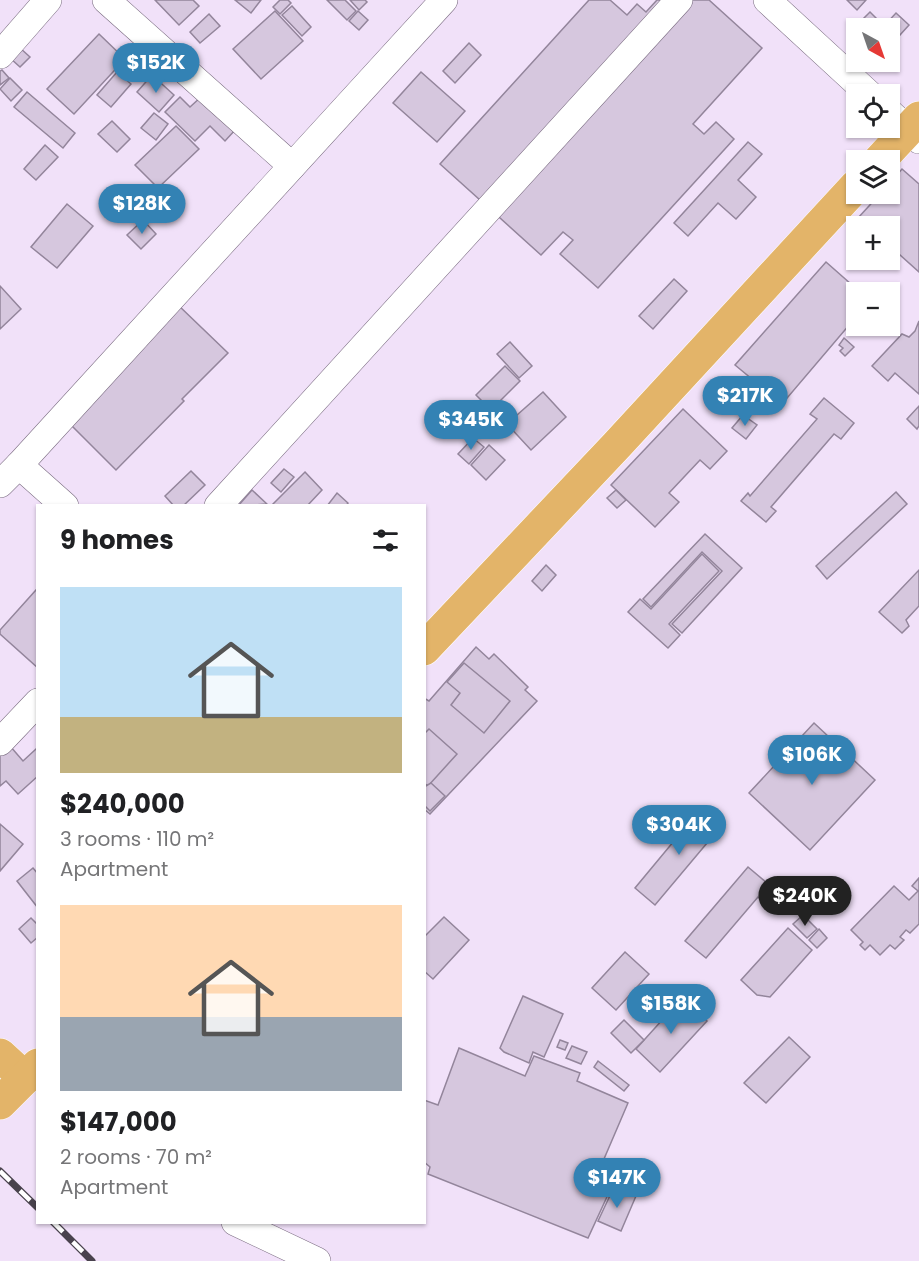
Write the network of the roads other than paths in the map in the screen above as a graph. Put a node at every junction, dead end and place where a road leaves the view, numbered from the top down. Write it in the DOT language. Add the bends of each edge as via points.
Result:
graph roads {
  1 [pos="48,0"];
  2 [pos="106,0"];
  3 [pos="444,0"];
  4 [pos="679,0"];
  5 [pos="767,0"];
  6 [pos="0,56"];
  7 [pos="858,84"];
  8 [pos="909,125"];
  9 [pos="888,150"];
  10 [pos="292,166"];
  11 [pos="846,197"];
  12 [pos="20,465"];
  13 [pos="0,484"];
  14 [pos="63,504"];
  15 [pos="220,504"];
  16 [pos="426,647"];
  17 [pos="36,704"];
  18 [pos="0,742"];
  19 [pos="0,1055"];
  20 [pos="34,1077"];
  21 [pos="0,1103"];
  22 [pos="239,1224"];
  23 [pos="317,1261"];
  1 -- 6 [label="street"];
  2 -- 10 [label="street"];
  3 -- 10 [label="street"];
  4 -- 15 [label="street"];
  5 -- 7 [label="street"];
  8 -- 9 [label="main road"];
  10 -- 12 [label="street"];
  11 -- 16 [label="main road"];
  12 -- 13 [label="street"];
  12 -- 14 [label="street"];
  17 -- 18 [label="street"];
  19 -- 20 [label="main road"];
  20 -- 21 [label="main road"];
  22 -- 23 [label="street"];
}
